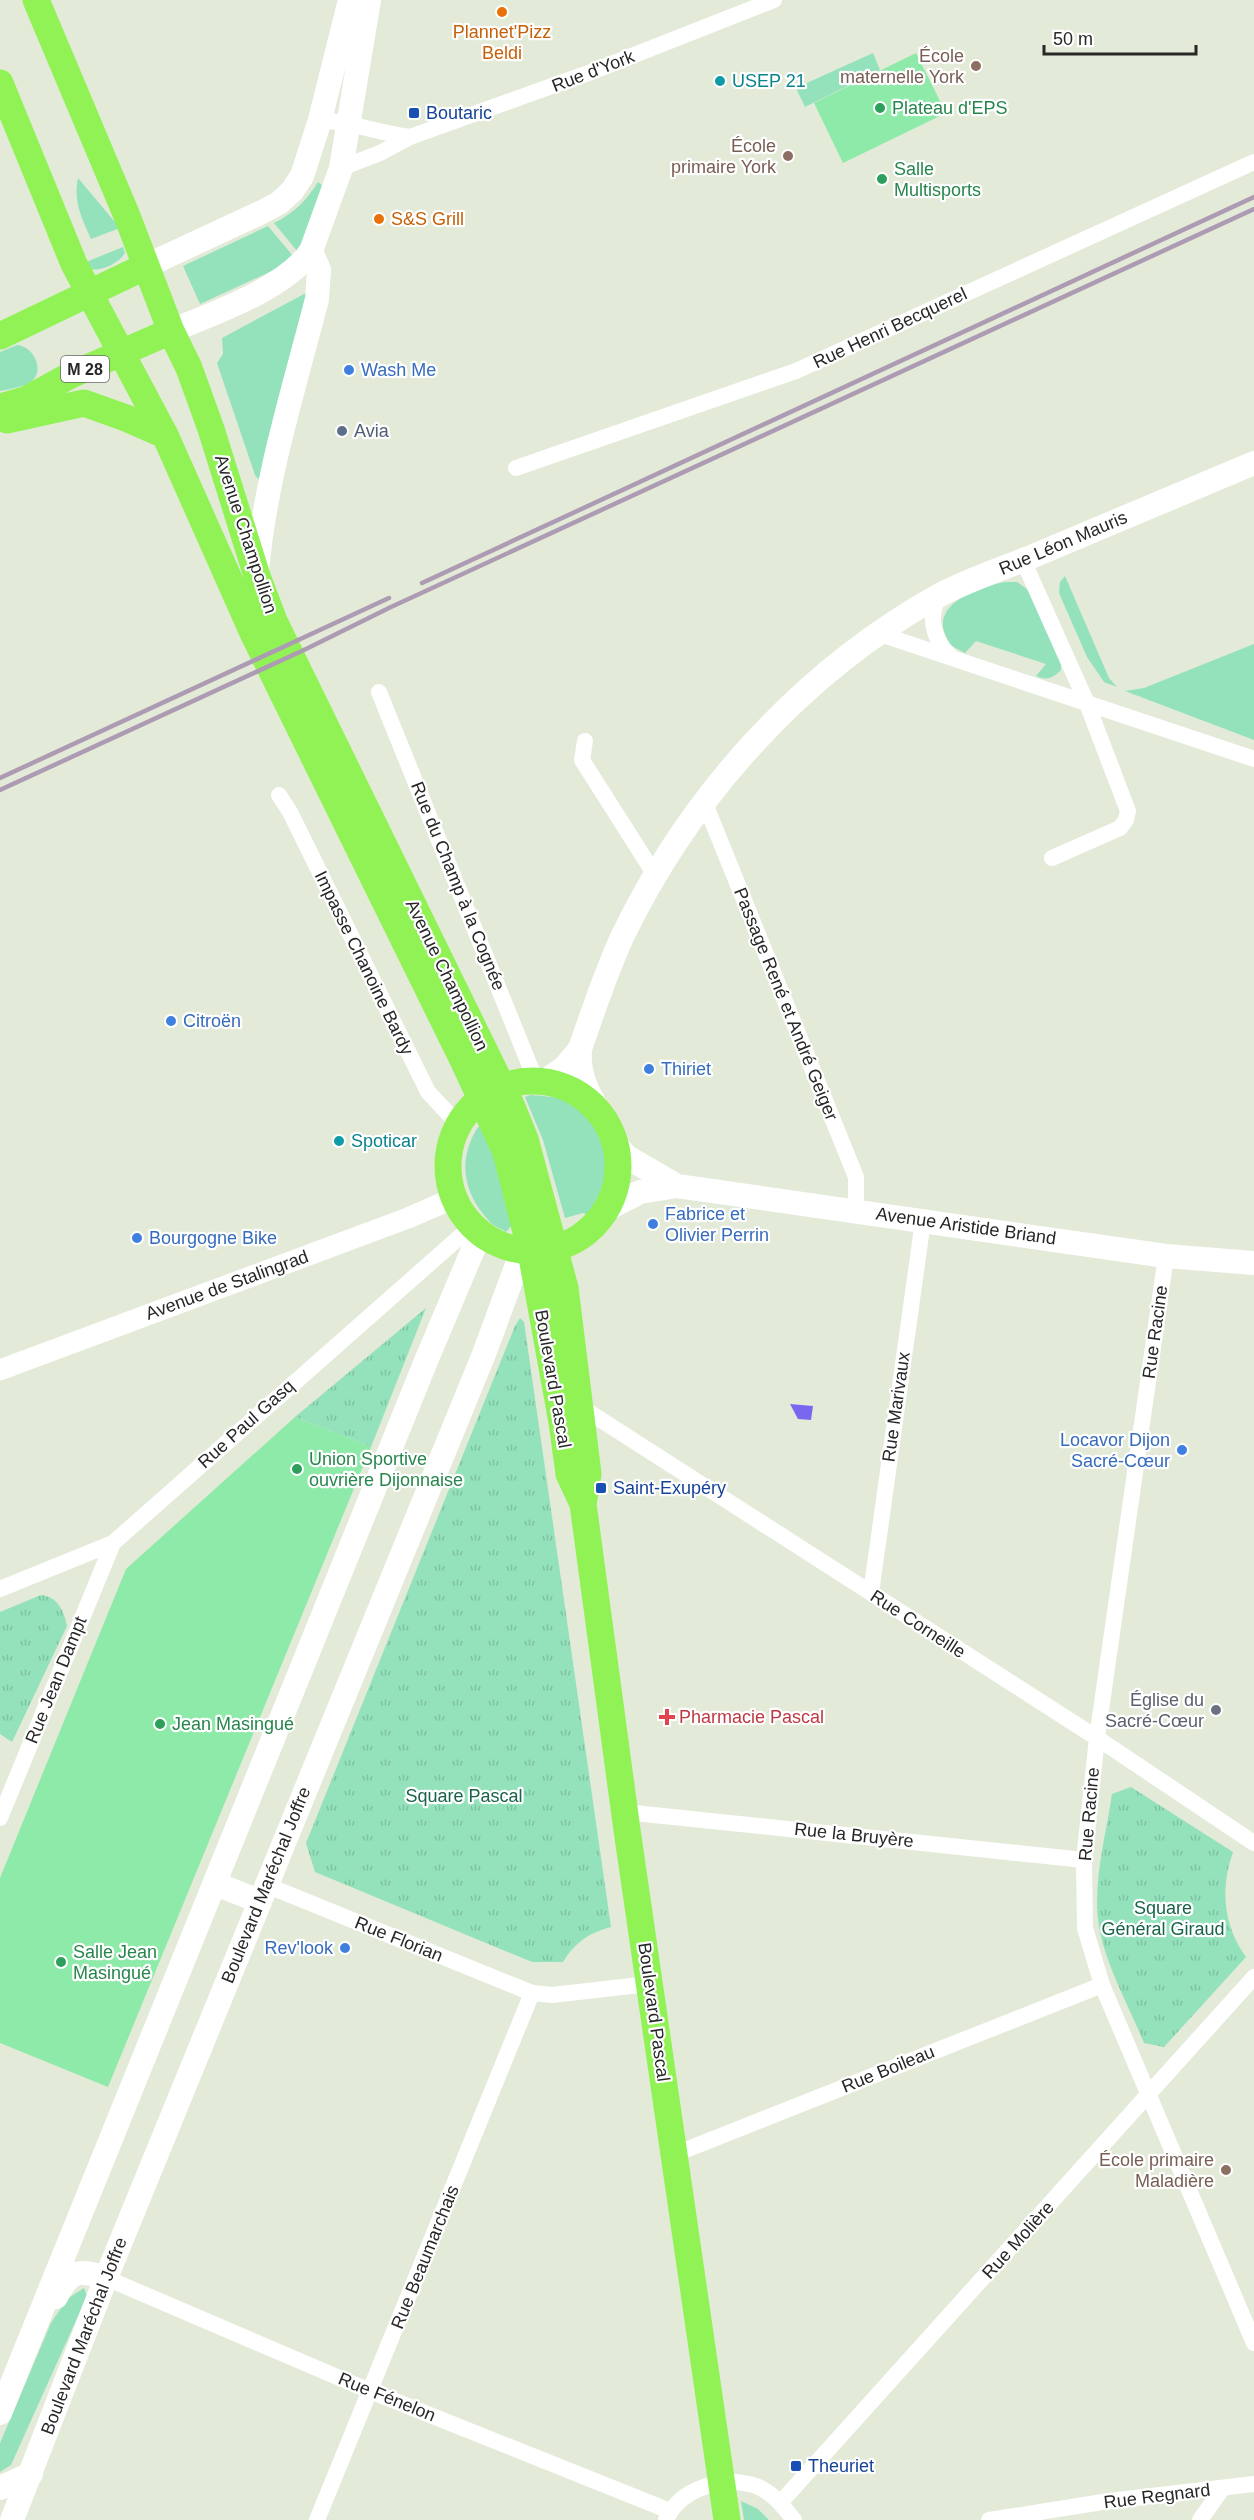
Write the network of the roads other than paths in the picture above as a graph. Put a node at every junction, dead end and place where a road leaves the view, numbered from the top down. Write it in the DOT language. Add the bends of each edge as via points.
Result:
graph roads {
  1 [pos="36,0"];
  2 [pos="350,0"];
  3 [pos="369,0"];
  4 [pos="767,1"];
  5 [pos="0,83"];
  6 [pos="320,120"];
  7 [pos="349,123"];
  8 [pos="410,137"];
  9 [pos="1254,162"];
  10 [pos="341,168"];
  11 [pos="310,251"];
  12 [pos="146,266"];
  13 [pos="88,294"];
  14 [pos="171,331"];
  15 [pos="0,336"];
  16 [pos="120,354"];
  17 [pos="0,407"];
  18 [pos="0,420"];
  19 [pos="165,435"];
  20 [pos="1254,463"];
  21 [pos="516,468"];
  22 [pos="1023,560"];
  23 [pos="257,576"];
  24 [pos="940,595"];
  25 [pos="264,627"];
  26 [pos="877,633"];
  27 [pos="950,656"];
  28 [pos="379,692"];
  29 [pos="1086,701"];
  30 [pos="585,741"];
  31 [pos="1254,759"];
  32 [pos="279,795"];
  33 [pos="704,801"];
  34 [pos="1052,858"];
  35 [pos="655,875"];
  36 [pos="580,1050"];
  37 [pos="540,1081"];
  38 [pos="491,1092"];
  39 [pos="599,1112"];
  40 [pos="458,1124"];
  41 [pos="616,1145"];
  42 [pos="677,1186"];
  43 [pos="454,1198"];
  44 [pos="607,1209"];
  45 [pos="856,1210"];
  46 [pos="923,1221"];
  47 [pos="476,1230"];
  48 [pos="536,1250"];
  49 [pos="1166,1256"];
  50 [pos="1252,1262"];
  51 [pos="0,1370"];
  52 [pos="581,1407"];
  53 [pos="583,1504"];
  54 [pos="113,1543"];
  55 [pos="0,1589"];
  56 [pos="871,1593"];
  57 [pos="1097,1738"];
  58 [pos="625,1812"];
  59 [pos="0,1818"];
  60 [pos="1254,1843"];
  61 [pos="1084,1860"];
  62 [pos="216,1884"];
  63 [pos="263,1893"];
  64 [pos="1254,1977"];
  65 [pos="649,1984"];
  66 [pos="1102,1985"];
  67 [pos="532,1993"];
  68 [pos="1149,2094"];
  69 [pos="674,2150"];
  70 [pos="106,2277"];
  71 [pos="1254,2343"];
  72 [pos="16,2375"];
  73 [pos="370,2391"];
  74 [pos="0,2413"];
  75 [pos="31,2474"];
  76 [pos="722,2482"];
  77 [pos="1254,2484"];
  78 [pos="0,2488"];
  79 [pos="1222,2488"];
  80 [pos="781,2502"];
  81 [pos="668,2516"];
  82 [pos="12,2520"];
  83 [pos="317,2520"];
  84 [pos="727,2520"];
  85 [pos="794,2520"];
  86 [pos="989,2520"];
  87 [pos="1200,2520"];
  1 -- 12 [label="main road, Avenue Champollion"];
  2 -- 6 [label="main road"];
  3 -- 7 [label="main road"];
  4 -- 8 [label="street, Rue d'York" via="591,72"];
  5 -- 13 [label="main road, Avenue Champollion"];
  6 -- 7 [label="street"];
  6 -- 12 [label="main road" via="302,176 279,203"];
  7 -- 8 [label="street"];
  7 -- 10 [label="main road"];
  8 -- 10 [label="street, Rue d'York"];
  9 -- 21 [label="street, Rue Henri Becquerel" via="796,371"];
  10 -- 11 [label="main road"];
  11 -- 14 [label="main road" via="279,281"];
  11 -- 23 [label="main road" via="319,270 317,299 268,487"];
  12 -- 13 [label="main road"];
  12 -- 14 [label="main road, Avenue Champollion"];
  13 -- 15 [label="main road"];
  13 -- 16 [label="main road, Avenue Champollion"];
  14 -- 16 [label="main road, M 28"];
  14 -- 23 [label="main road, Avenue Champollion" via="211,429"];
  16 -- 17 [label="main road, M 28" via="25,400"];
  16 -- 19 [label="main road, Avenue Champollion"];
  18 -- 19 [label="main road, M 28" via="84,403"];
  19 -- 25 [label="main road, Avenue Champollion"];
  20 -- 22 [label="main road, Rue Léon Mauris"];
  22 -- 24 [label="main road, Rue Léon Mauris"];
  22 -- 29 [label="street"];
  23 -- 25 [label="main road, Avenue Champollion"];
  24 -- 26 [label="main road, Rue Léon Mauris"];
  24 -- 27 [label="street" via="934,606 933,625 938,641"];
  25 -- 38 [label="main road, Avenue Champollion"];
  26 -- 27 [label="street"];
  26 -- 33 [label="main road, Rue Léon Mauris" via="810,686"];
  27 -- 29 [label="street"];
  28 -- 37 [label="street, Rue du Champ à la Cognée"];
  29 -- 31 [label="street"];
  29 -- 34 [label="street" via="1126,803 1126,820 1114,831"];
  30 -- 35 [label="street" via="582,760"];
  32 -- 40 [label="street, Impasse Chanoine Bardy" via="428,1092"];
  33 -- 35 [label="main road, Rue Léon Mauris"];
  33 -- 45 [label="street, Passage René et André Geiger" via="856,1177"];
  35 -- 36 [label="main road, Rue Léon Mauris" via="623,936"];
  36 -- 37 [label="main road" via="561,1071"];
  36 -- 39 [label="main road" via="581,1076"];
  37 -- 38 [label="main road" via="520,1082"];
  37 -- 39 [label="main road" via="578,1094"];
  38 -- 40 [label="main road"];
  38 -- 48 [label="main road, Avenue Champollion" via="525,1139"];
  39 -- 41 [label="main road"];
  40 -- 43 [label="main road" via="447,1165"];
  41 -- 42 [label="main road, Avenue Aristide Briand" via="627,1157"];
  41 -- 44 [label="main road" via="618,1177"];
  42 -- 44 [label="main road, Avenue Aristide Briand" via="640,1192"];
  42 -- 45 [label="main road, Avenue Aristide Briand"];
  43 -- 47 [label="main road"];
  43 -- 51 [label="street, Avenue de Stalingrad"];
  44 -- 48 [label="main road" via="585,1234"];
  45 -- 46 [label="main road, Avenue Aristide Briand"];
  46 -- 49 [label="main road, Avenue Aristide Briand"];
  46 -- 56 [label="street, Rue Marivaux"];
  47 -- 48 [label="main road" via="496,1243"];
  47 -- 54 [label="street, Rue Paul Gasq"];
  47 -- 62 [label="main road"];
  48 -- 52 [label="main road, Boulevard Pascal" via="565,1288"];
  48 -- 53 [label="main road, Boulevard Pascal" via="569,1474"];
  48 -- 63 [label="main road, Boulevard Maréchal Joffre" via="484,1354"];
  49 -- 50 [label="main road, Avenue Aristide Briand"];
  49 -- 57 [label="street, Rue Racine"];
  52 -- 53 [label="main road, Boulevard Pascal" via="588,1474"];
  52 -- 56 [label="street, Rue Corneille"];
  53 -- 58 [label="main road, Boulevard Pascal"];
  54 -- 55 [label="street, Rue Paul Gasq"];
  54 -- 59 [label="street, Rue Jean Dampt"];
  56 -- 57 [label="street, Rue Corneille"];
  57 -- 60 [label="street, Rue Corneille"];
  57 -- 61 [label="street, Rue Racine"];
  58 -- 61 [label="street, Rue la Bruyère"];
  58 -- 65 [label="main road, Boulevard Pascal"];
  61 -- 66 [label="street, Rue Racine" via="1085,1928"];
  62 -- 63 [label="main road"];
  62 -- 72 [label="main road"];
  63 -- 67 [label="street, Rue Florian"];
  63 -- 70 [label="main road, Boulevard Maréchal Joffre"];
  64 -- 68 [label="street, Rue Molière"];
  65 -- 67 [label="street" via="552,1995"];
  65 -- 69 [label="main road, Boulevard Pascal"];
  66 -- 68 [label="street, Rue Racine"];
  66 -- 69 [label="street, Rue Boileau" via="688,2149"];
  67 -- 73 [label="street, Rue Beaumarchais"];
  68 -- 71 [label="street, Rue Racine"];
  68 -- 80 [label="street, Rue Molière"];
  69 -- 76 [label="main road, Boulevard Pascal"];
  70 -- 72 [label="main road" via="84,2271 71,2275 62,2285"];
  70 -- 73 [label="street, Rue Fénelon"];
  70 -- 75 [label="main road, Boulevard Maréchal Joffre"];
  72 -- 74 [label="main road"];
  73 -- 81 [label="street, Rue Fénelon"];
  73 -- 83 [label="street, Rue Beaumarchais"];
  75 -- 78 [label="main road"];
  75 -- 82 [label="main road, Boulevard Maréchal Joffre"];
  76 -- 80 [label="street" via="756,2487"];
  76 -- 81 [label="street" via="691,2492"];
  76 -- 84 [label="main road, Boulevard Pascal"];
  77 -- 79 [label="street, Rue Regnard"];
  79 -- 86 [label="street, Rue Regnard"];
  79 -- 87 [label="street"];
  80 -- 85 [label="street"];
}
